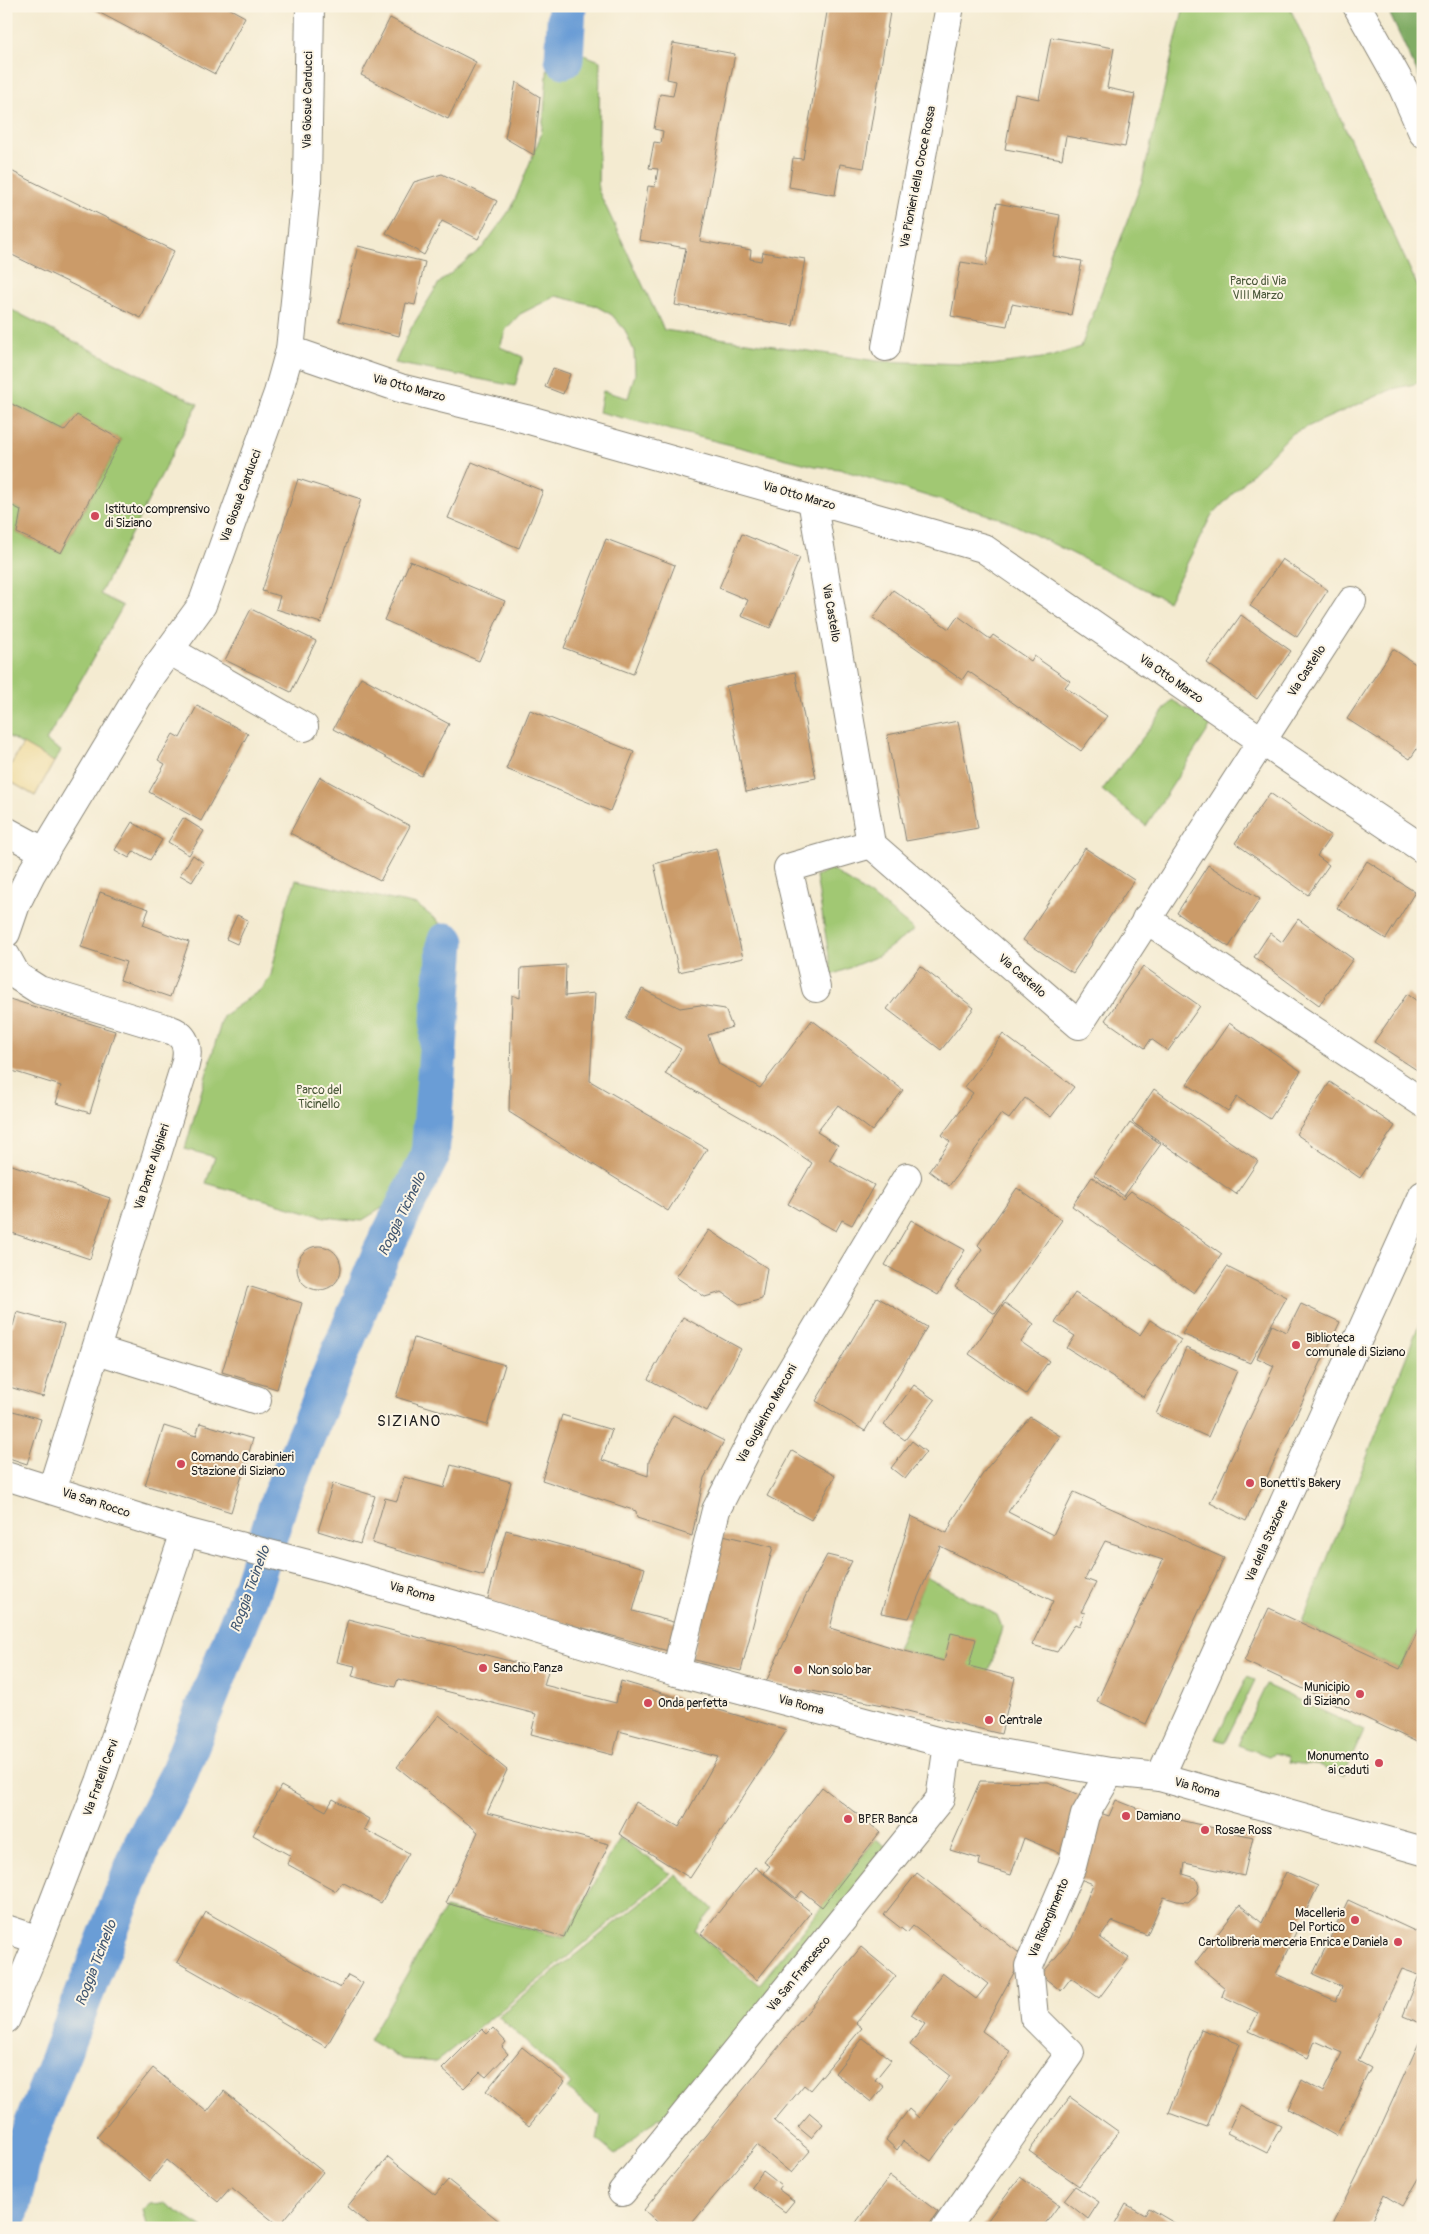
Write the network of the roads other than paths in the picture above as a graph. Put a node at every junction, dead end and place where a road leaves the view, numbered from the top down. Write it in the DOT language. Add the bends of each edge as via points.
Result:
graph roads {
  1 [pos="310,6"];
  2 [pos="950,6"];
  3 [pos="1357,6"];
  4 [pos="1423,133"];
  5 [pos="886,347"];
  6 [pos="290,350"];
  7 [pos="812,500"];
  8 [pos="1352,602"];
  9 [pos="169,650"];
  10 [pos="304,727"];
  11 [pos="1262,741"];
  12 [pos="6,831"];
  13 [pos="871,844"];
  14 [pos="1423,849"];
  15 [pos="45,852"];
  16 [pos="1146,919"];
  17 [pos="6,934"];
  18 [pos="6,956"];
  19 [pos="816,988"];
  20 [pos="1423,1103"];
  21 [pos="907,1177"];
  22 [pos="1423,1195"];
  23 [pos="97,1350"];
  24 [pos="257,1400"];
  25 [pos="6,1476"];
  26 [pos="52,1489"];
  27 [pos="185,1532"];
  28 [pos="676,1672"];
  29 [pos="948,1744"];
  30 [pos="1110,1772"];
  31 [pos="1160,1778"];
  32 [pos="1423,1851"];
  33 [pos="6,1929"];
  34 [pos="40,1940"];
  35 [pos="6,2019"];
  36 [pos="622,2192"];
  37 [pos="946,2228"];
  1 -- 6 [label="street, Via Giosuè Carducci" via="307,184"];
  2 -- 5 [label="street, Via Pionieri della Croce Rossa"];
  3 -- 4 [label="street" via="1403,88"];
  6 -- 7 [label="street, Via Otto Marzo" via="400,388"];
  6 -- 9 [label="street, Via Giosuè Carducci" via="278,394 202,605"];
  7 -- 11 [label="street, Via Otto Marzo" via="984,548"];
  7 -- 13 [label="street, Via Castello"];
  8 -- 11 [label="street, Via Castello"];
  9 -- 10 [label="street"];
  9 -- 15 [label="street, Via Giosuè Carducci"];
  11 -- 14 [label="street"];
  11 -- 16 [label="street, Via Castello"];
  12 -- 15 [label="street"];
  13 -- 16 [label="street, Via Castello" via="1079,1025"];
  13 -- 19 [label="street" via="788,868"];
  15 -- 17 [label="street, Via Giosuè Carducci" via="16,904"];
  16 -- 20 [label="street"];
  18 -- 23 [label="street, Via Dante Alighieri" via="17,976 39,990 171,1030 182,1036 186,1046 185,1065"];
  21 -- 28 [label="street, Via Guglielmo Marconi" via="765,1414 716,1510"];
  22 -- 31 [label="street, Via della Stazione"];
  23 -- 24 [label="street"];
  23 -- 26 [label="street, Via Dante Alighieri"];
  25 -- 26 [label="street, Via San Rocco"];
  26 -- 27 [label="street, Via San Rocco"];
  27 -- 28 [label="street, Via Roma" via="487,1614"];
  27 -- 34 [label="street, Via Fratelli Cervi" via="100,1782"];
  28 -- 29 [label="street, Via Roma"];
  29 -- 30 [label="street, Via Roma"];
  29 -- 36 [label="street, Via San Francesco" via="940,1799"];
  30 -- 31 [label="street, Via Roma"];
  30 -- 37 [label="street, Via Risorgimento" via="1085,1815 1072,1866 1028,1966 1034,2017 1070,2053"];
  31 -- 32 [label="street, Via Roma"];
  33 -- 34 [label="street"];
  34 -- 35 [label="street, Via Fratelli Cervi"];
}
